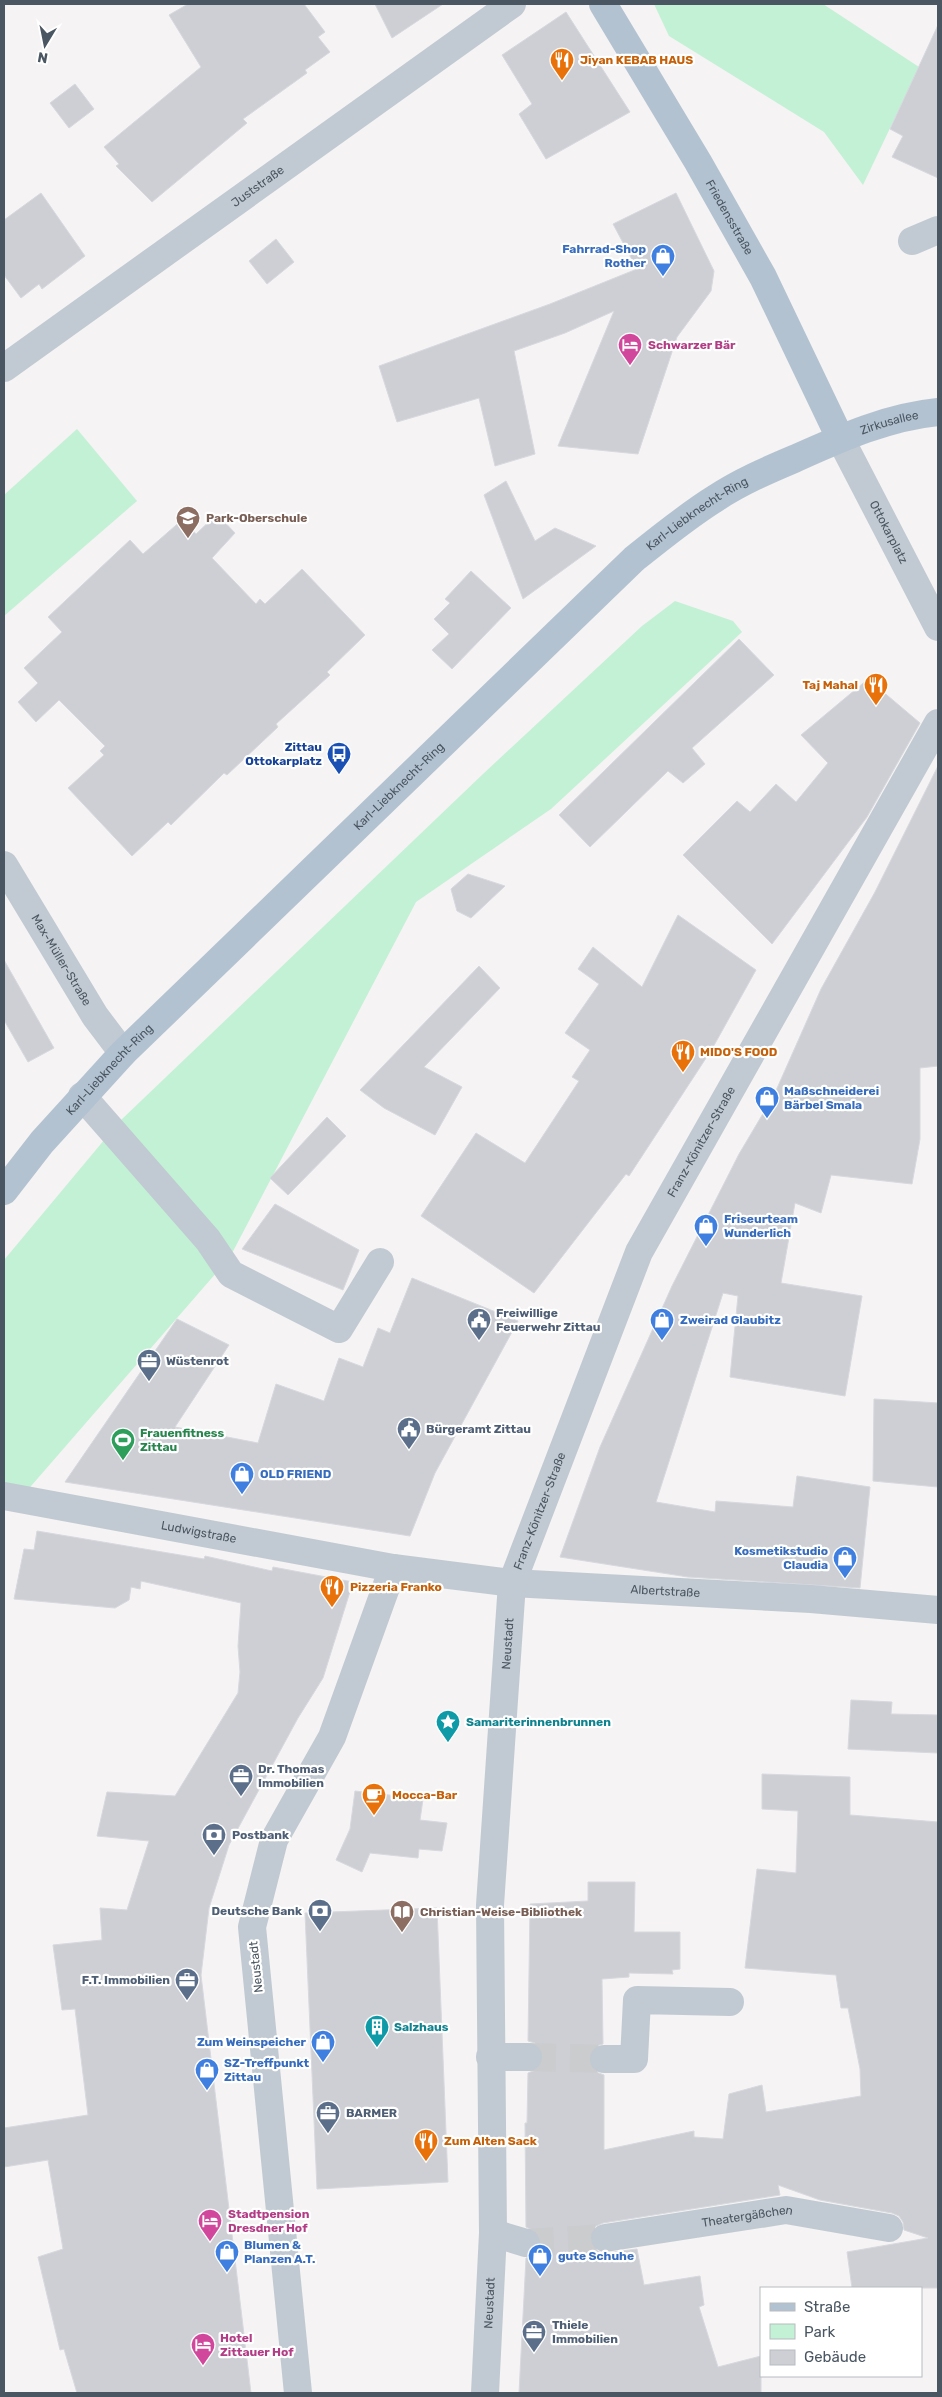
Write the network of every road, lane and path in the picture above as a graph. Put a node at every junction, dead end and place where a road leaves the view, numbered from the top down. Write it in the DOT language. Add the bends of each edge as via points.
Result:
graph roads {
  1 [pos="512,4"];
  2 [pos="603,4"];
  3 [pos="938,230"];
  4 [pos="912,241"];
  5 [pos="4,368"];
  6 [pos="938,412"];
  7 [pos="840,438"];
  8 [pos="938,627"];
  9 [pos="938,723"];
  10 [pos="4,865"];
  11 [pos="122,1053"];
  12 [pos="82,1096"];
  13 [pos="4,1191"];
  14 [pos="380,1262"];
  15 [pos="4,1496"];
  16 [pos="393,1568"];
  17 [pos="512,1583"];
  18 [pos="938,1610"];
  19 [pos="730,2002"];
  20 [pos="528,2056"];
  21 [pos="490,2057"];
  22 [pos="604,2059"];
  23 [pos="888,2228"];
  24 [pos="493,2233"];
  25 [pos="605,2238"];
  26 [pos="526,2243"];
  27 [pos="298,2393"];
  28 [pos="485,2393"];
  1 -- 5 [label="street, Juststraße"];
  2 -- 7 [label="main road, Friedensstraße" via="763,277"];
  3 -- 4 [label="street"];
  6 -- 7 [label="main road, Zirkusallee" via="913,414"];
  7 -- 8 [label="street, Ottokarplatz"];
  7 -- 11 [label="main road, Karl-Liebknecht-Ring" via="718,496 634,559"];
  9 -- 17 [label="street, Franz-Könitzer-Straße" via="639,1252"];
  10 -- 11 [label="street, Max-Müller-Straße" via="95,1016"];
  11 -- 12 [label="main road, Karl-Liebknecht-Ring"];
  12 -- 13 [label="main road, Karl-Liebknecht-Ring"];
  12 -- 14 [label="street" via="208,1240 231,1274 339,1329"];
  15 -- 16 [label="street, Ludwigstraße"];
  16 -- 17 [label="street, Albertstraße"];
  16 -- 27 [label="street, Neustadt" via="332,1737 274,1840 252,1927"];
  17 -- 18 [label="street, Albertstraße" via="811,1599"];
  17 -- 21 [label="street, Neustadt" via="490,1904"];
  19 -- 22 [label="street" via="637,2000 634,2059"];
  20 -- 21 [label="street"];
  21 -- 24 [label="street, Neustadt"];
  23 -- 25 [label="street, Theatergäßchen" via="786,2210"];
  24 -- 26 [label="street"];
  24 -- 28 [label="street, Neustadt"];
}
